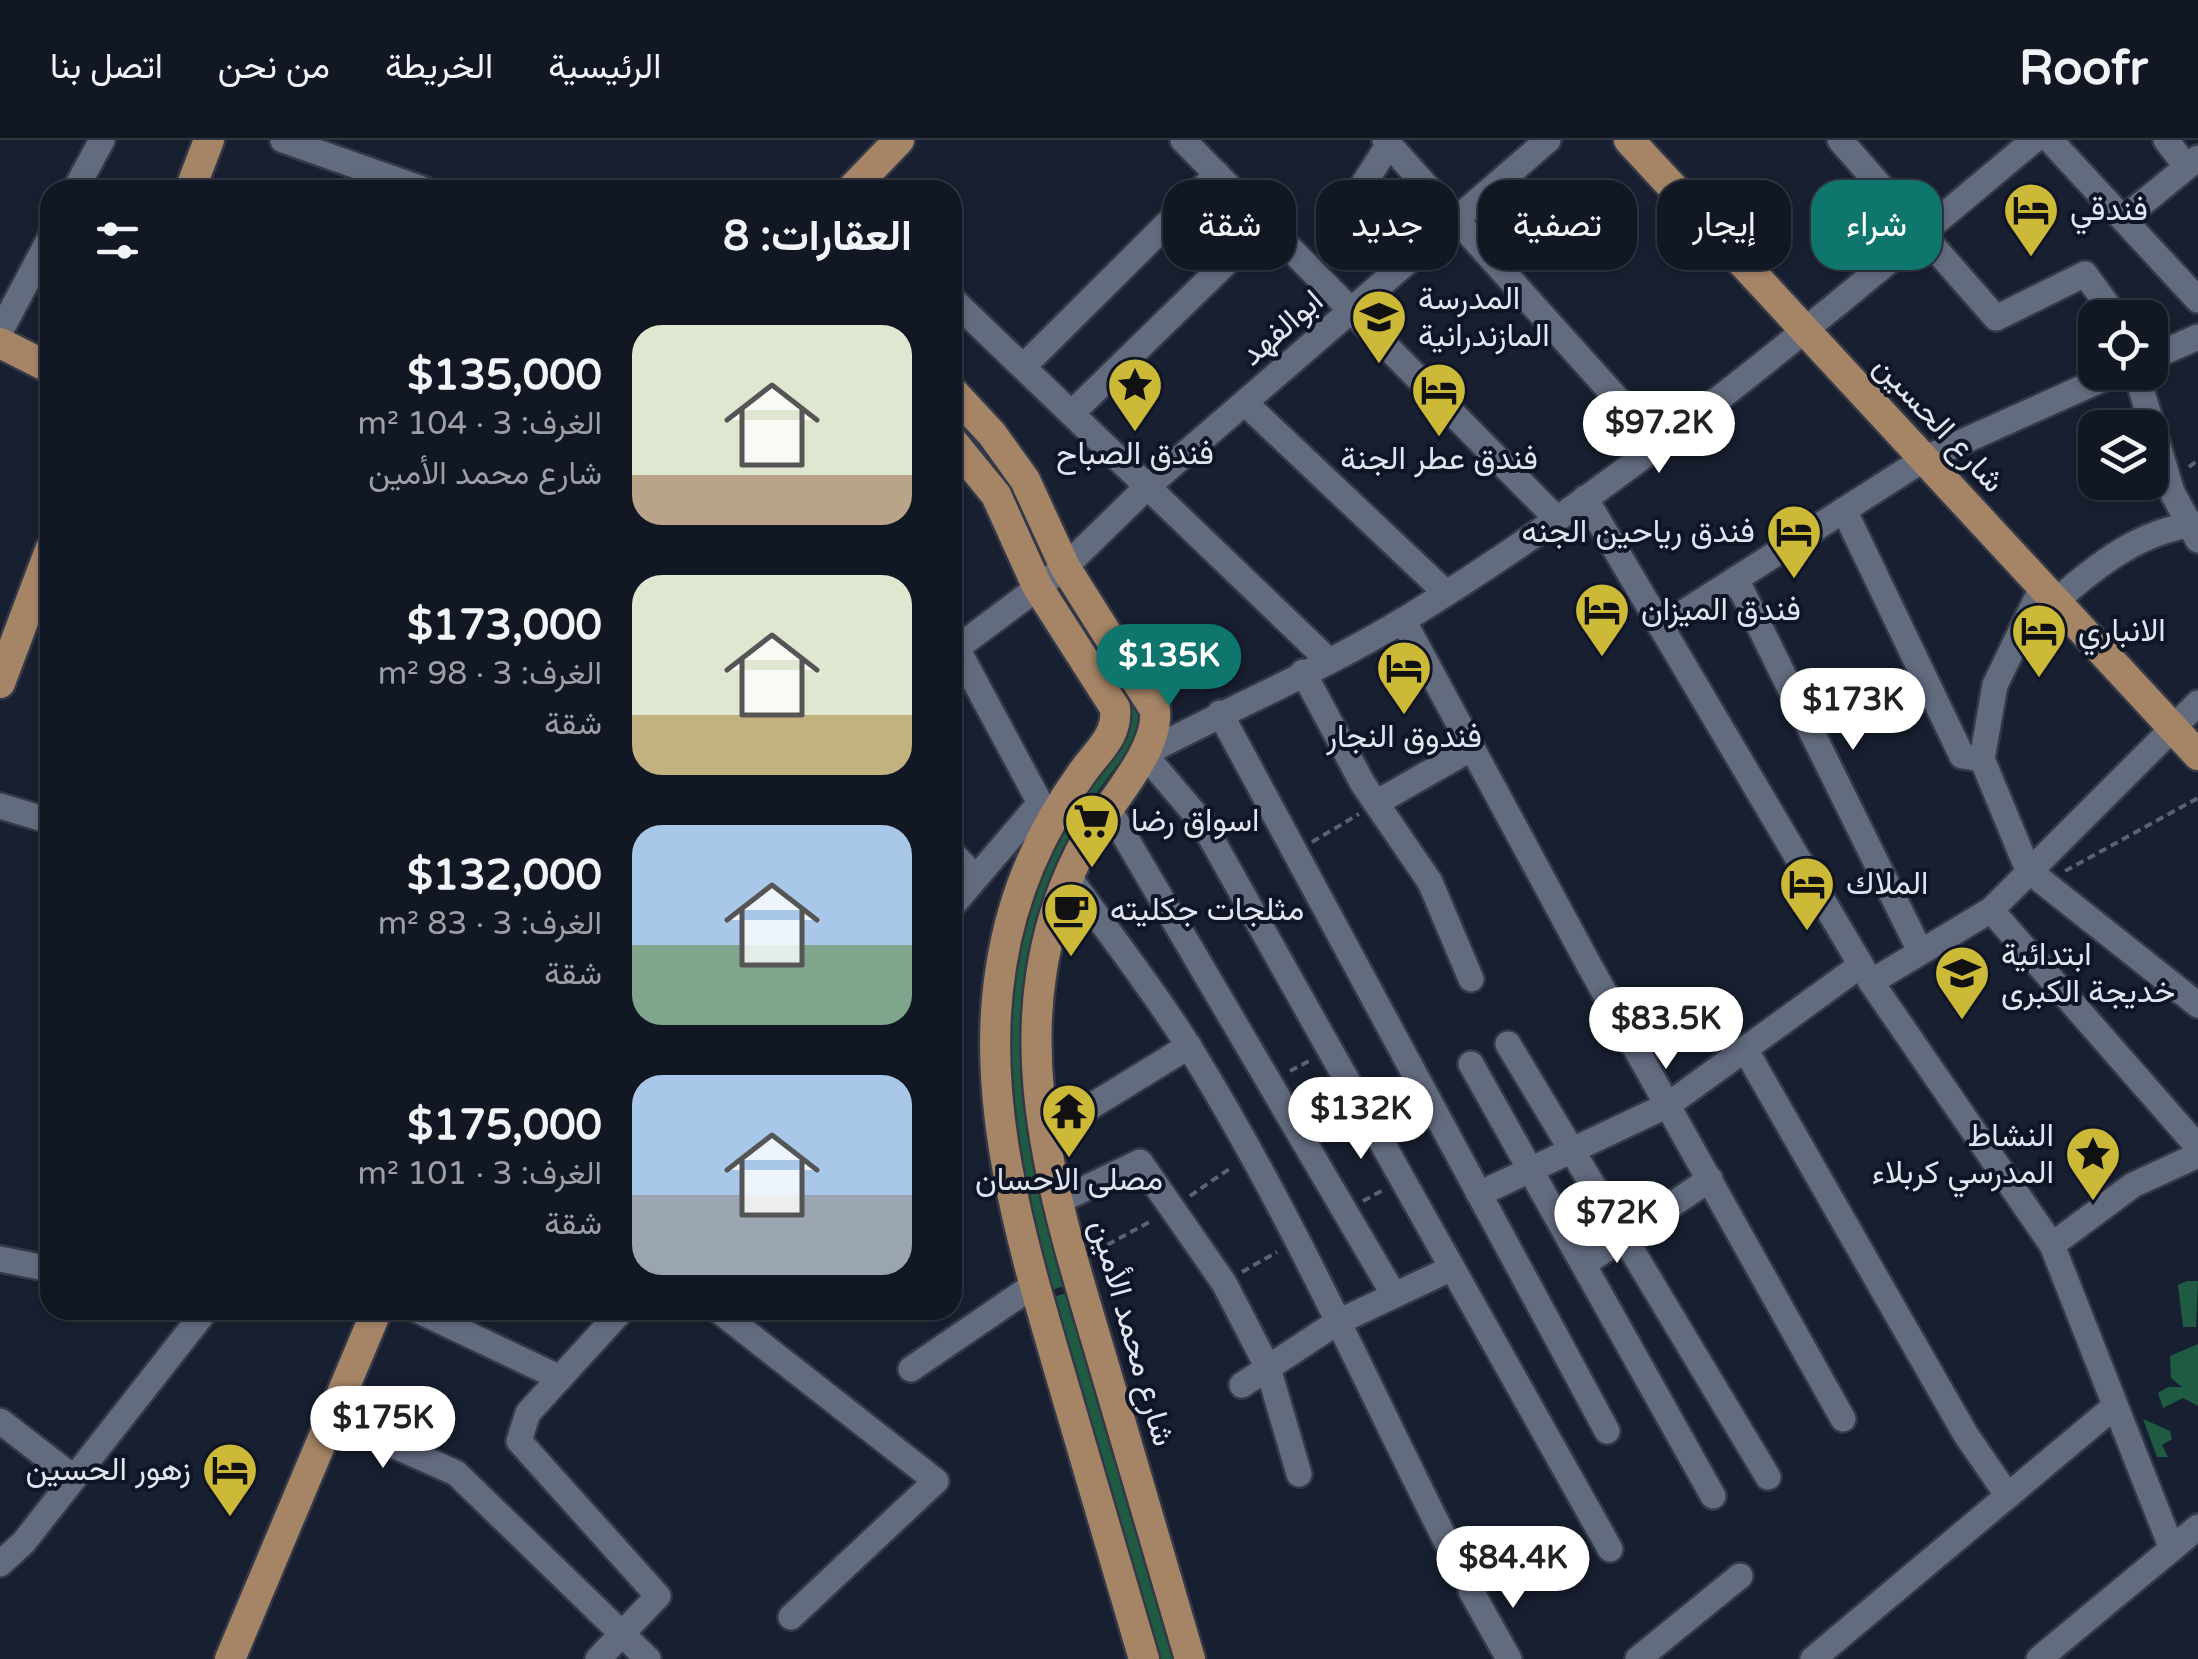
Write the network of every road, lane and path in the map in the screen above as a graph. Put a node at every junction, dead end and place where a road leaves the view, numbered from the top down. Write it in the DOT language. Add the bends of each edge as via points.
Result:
graph roads {
  1 [pos="102,140"];
  2 [pos="210,140"];
  3 [pos="283,140"];
  4 [pos="899,140"];
  5 [pos="1183,140"];
  6 [pos="1548,140"];
  7 [pos="1629,140"];
  8 [pos="1840,140"];
  9 [pos="2034,140"];
  10 [pos="2050,140"];
  11 [pos="2166,140"];
  12 [pos="1387,142"];
  13 [pos="2191,162"];
  14 [pos="1217,174"];
  15 [pos="81,180"];
  16 [pos="194,180"];
  17 [pos="397,180"];
  18 [pos="860,180"];
  19 [pos="1223,180"];
  20 [pos="1366,180"];
  21 [pos="1421,180"];
  22 [pos="1874,180"];
  23 [pos="1942,217"];
  24 [pos="1458,218"];
  25 [pos="2123,219"];
  26 [pos="1458,222"];
  27 [pos="1296,255"];
  28 [pos="1942,258"];
  29 [pos="40,262"];
  30 [pos="1219,270"];
  31 [pos="1398,270"];
  32 [pos="1878,270"];
  33 [pos="2104,300"];
  34 [pos="2198,300"];
  35 [pos="962,308"];
  36 [pos="1351,311"];
  37 [pos="1805,330"];
  38 [pos="2198,337"];
  39 [pos="5,348"];
  40 [pos="2168,350"];
  41 [pos="40,364"];
  42 [pos="1024,366"];
  43 [pos="2078,390"];
  44 [pos="2141,390"];
  45 [pos="962,402"];
  46 [pos="1245,403"];
  47 [pos="1072,412"];
  48 [pos="1657,443"];
  49 [pos="962,452"];
  50 [pos="1924,459"];
  51 [pos="1148,486"];
  52 [pos="1585,498"];
  53 [pos="1844,510"];
  54 [pos="1556,518"];
  55 [pos="2195,530"];
  56 [pos="1065,566"];
  57 [pos="40,577"];
  58 [pos="1736,579"];
  59 [pos="1037,586"];
  60 [pos="1446,593"];
  61 [pos="2046,600"];
  62 [pos="1403,620"];
  63 [pos="1661,627"];
  64 [pos="962,638"];
  65 [pos="962,656"];
  66 [pos="1328,660"];
  67 [pos="1302,672"];
  68 [pos="0,683"];
  69 [pos="2198,702"];
  70 [pos="1220,714"];
  71 [pos="2172,727"];
  72 [pos="1472,748"];
  73 [pos="1144,754"];
  74 [pos="2198,755"];
  75 [pos="1982,759"];
  76 [pos="2198,798"];
  77 [pos="1376,804"];
  78 [pos="0,806"];
  79 [pos="1107,806"];
  80 [pos="1045,812"];
  81 [pos="40,819"];
  82 [pos="1294,852"];
  83 [pos="962,863"];
  84 [pos="974,876"];
  85 [pos="1068,876"];
  86 [pos="2036,876"];
  87 [pos="962,892"];
  88 [pos="1990,910"];
  89 [pos="1920,951"];
  90 [pos="1866,974"];
  91 [pos="1471,980"];
  92 [pos="2198,1005"];
  93 [pos="1508,1044"];
  94 [pos="1189,1046"];
  95 [pos="1745,1049"];
  96 [pos="1472,1064"];
  97 [pos="1668,1104"];
  98 [pos="1046,1134"];
  99 [pos="2198,1147"];
  100 [pos="1571,1150"];
  101 [pos="2198,1155"];
  102 [pos="1528,1170"];
  103 [pos="1710,1179"];
  104 [pos="1479,1194"];
  105 [pos="1059,1201"];
  106 [pos="1622,1238"];
  107 [pos="2052,1245"];
  108 [pos="0,1259"];
  109 [pos="1584,1264"];
  110 [pos="40,1268"];
  111 [pos="1452,1268"];
  112 [pos="1034,1285"];
  113 [pos="1394,1295"];
  114 [pos="198,1320"];
  115 [pos="373,1320"];
  116 [pos="438,1320"];
  117 [pos="613,1320"];
  118 [pos="731,1320"];
  119 [pos="1336,1323"];
  120 [pos="1268,1368"];
  121 [pos="911,1370"];
  122 [pos="560,1378"];
  123 [pos="1242,1386"];
  124 [pos="2115,1406"];
  125 [pos="332,1418"];
  126 [pos="1843,1419"];
  127 [pos="0,1420"];
  128 [pos="1606,1431"];
  129 [pos="1300,1474"];
  130 [pos="1768,1477"];
  131 [pos="74,1478"];
  132 [pos="1713,1496"];
  133 [pos="2008,1496"];
  134 [pos="2198,1527"];
  135 [pos="1446,1541"];
  136 [pos="1610,1549"];
  137 [pos="2172,1549"];
  138 [pos="0,1564"];
  139 [pos="1740,1576"];
  140 [pos="1471,1591"];
  141 [pos="791,1616"];
  142 [pos="620,1636"];
  143 [pos="230,1659"];
  144 [pos="598,1659"];
  145 [pos="648,1659"];
  146 [pos="1144,1659"];
  147 [pos="1190,1659"];
  148 [pos="1508,1659"];
  149 [pos="1638,1659"];
  150 [pos="1813,1659"];
  151 [pos="2039,1659"];
  1 -- 15 [label="street"];
  2 -- 16 [label="main road"];
  3 -- 17 [label="street"];
  4 -- 18 [label="main road"];
  5 -- 14 [label="street"];
  6 -- 24 [label="street, ابوالفهد"];
  7 -- 37 [label="main road, شارع الحسين"];
  8 -- 22 [label="street"];
  9 -- 23 [label="street"];
  10 -- 25 [label="street"];
  11 -- 13 [label="street"];
  12 -- 20 [label="street"];
  12 -- 21 [label="street"];
  13 -- 25 [label="street"];
  14 -- 19 [label="street"];
  14 -- 42 [label="street"];
  25 -- 34 [label="street"];
  26 -- 48 [label="street"];
  27 -- 36 [label="street"];
  28 -- 33 [label="street" via="1996,318 2084,274"];
  29 -- 39 [label="street"];
  30 -- 47 [label="street"];
  31 -- 36 [label="street, ابوالفهد"];
  32 -- 37 [label="street"];
  35 -- 42 [label="street"];
  36 -- 46 [label="street, ابوالفهد"];
  36 -- 54 [label="street"];
  37 -- 48 [label="street"];
  37 -- 50 [label="main road, شارع الحسين"];
  38 -- 40 [label="street"];
  39 -- 41 [label="main road"];
  42 -- 47 [label="street"];
  43 -- 50 [label="street"];
  44 -- 55 [label="street" via="2172,492"];
  45 -- 56 [label="main road, شارع محمد الأمين" via="1025,480"];
  46 -- 51 [label="street, ابوالفهد"];
  46 -- 60 [label="street"];
  47 -- 51 [label="street"];
  48 -- 52 [label="street"];
  49 -- 59 [label="main road" via="996,495"];
  50 -- 53 [label="street"];
  50 -- 61 [label="main road, شارع الحسين"];
  51 -- 56 [label="street, ابوالفهد"];
  51 -- 66 [label="street"];
  52 -- 54 [label="street"];
  52 -- 63 [label="street"];
  53 -- 58 [label="street"];
  53 -- 75 [label="street" via="1962,756"];
  54 -- 60 [label="street"];
  55 -- 61 [label="street" via="2114,554"];
  56 -- 59 [label="street"];
  56 -- 73 [label="main road, شارع محمد الأمين" via="1150,696 1156,728"];
  57 -- 68 [label="main road"];
  58 -- 63 [label="street"];
  58 -- 89 [label="street"];
  59 -- 64 [label="street"];
  59 -- 80 [label="main road" via="1116,715 1111,736"];
  60 -- 62 [label="street"];
  61 -- 71 [label="main road, شارع الحسين"];
  61 -- 75 [label="street" via="1996,685"];
  62 -- 66 [label="street"];
  62 -- 72 [label="street"];
  63 -- 90 [label="street"];
  65 -- 80 [label="street"];
  66 -- 67 [label="street"];
  67 -- 70 [label="street"];
  67 -- 77 [label="street"];
  69 -- 71 [label="street"];
  70 -- 73 [label="street"];
  70 -- 82 [label="street"];
  71 -- 74 [label="main road, شارع الحسين"];
  71 -- 86 [label="street"];
  72 -- 77 [label="street"];
  72 -- 97 [label="street"];
  73 -- 79 [label="main road, شارع محمد الأمين"];
  73 -- 111 [label="street" via="1202,822"];
  75 -- 86 [label="street"];
  76 -- 86 [label="path"];
  77 -- 82 [label="path"];
  77 -- 91 [label="street" via="1430,882"];
  78 -- 81 [label="street"];
  79 -- 85 [label="main road, شارع محمد الأمين"];
  79 -- 113 [label="street"];
  80 -- 84 [label="street"];
  80 -- 112 [label="main road" via="1016,901 997,1009 1006,1146"];
  82 -- 104 [label="street"];
  83 -- 84 [label="street"];
  84 -- 87 [label="street"];
  85 -- 94 [label="street"];
  85 -- 98 [label="main road, شارع محمد الأمين" via="1047,942 1037,1012"];
  86 -- 88 [label="street"];
  86 -- 92 [label="street"];
  88 -- 89 [label="street"];
  88 -- 99 [label="street"];
  89 -- 90 [label="street"];
  90 -- 95 [label="street"];
  90 -- 107 [label="street"];
  93 -- 100 [label="street"];
  94 -- 98 [label="street"];
  94 -- 119 [label="street" via="1306,1252"];
  95 -- 97 [label="street"];
  95 -- 133 [label="street" via="1966,1435"];
  96 -- 102 [label="street"];
  97 -- 100 [label="street"];
  97 -- 103 [label="street"];
  98 -- 105 [label="main road, شارع محمد الأمين"];
  100 -- 102 [label="street"];
  100 -- 106 [label="street"];
  101 -- 107 [label="street" via="2133,1185"];
  102 -- 104 [label="street"];
  102 -- 109 [label="street"];
  103 -- 106 [label="street"];
  103 -- 126 [label="street"];
  104 -- 128 [label="street"];
  105 -- 120 [label="street" via="1140,1162 1224,1283"];
  105 -- 147 [label="main road, شارع محمد الأمين"];
  106 -- 109 [label="street"];
  106 -- 130 [label="street"];
  107 -- 124 [label="street"];
  108 -- 110 [label="street"];
  109 -- 132 [label="street"];
  111 -- 113 [label="street"];
  111 -- 136 [label="street"];
  112 -- 121 [label="street"];
  112 -- 146 [label="main road"];
  113 -- 119 [label="street"];
  114 -- 131 [label="street"];
  115 -- 125 [label="main road"];
  116 -- 122 [label="street"];
  117 -- 122 [label="street"];
  118 -- 141 [label="street" via="936,1481"];
  119 -- 120 [label="street"];
  119 -- 135 [label="street"];
  120 -- 123 [label="street"];
  120 -- 129 [label="street"];
  122 -- 142 [label="street" via="528,1414 519,1442 658,1596"];
  124 -- 133 [label="street"];
  124 -- 137 [label="street"];
  125 -- 142 [label="street" via="456,1473"];
  125 -- 143 [label="main road"];
  127 -- 131 [label="street"];
  131 -- 138 [label="street"];
  133 -- 150 [label="street"];
  134 -- 137 [label="street"];
  137 -- 151 [label="street"];
  139 -- 149 [label="street"];
  140 -- 148 [label="street"];
  142 -- 144 [label="street"];
  142 -- 145 [label="street"];
}
